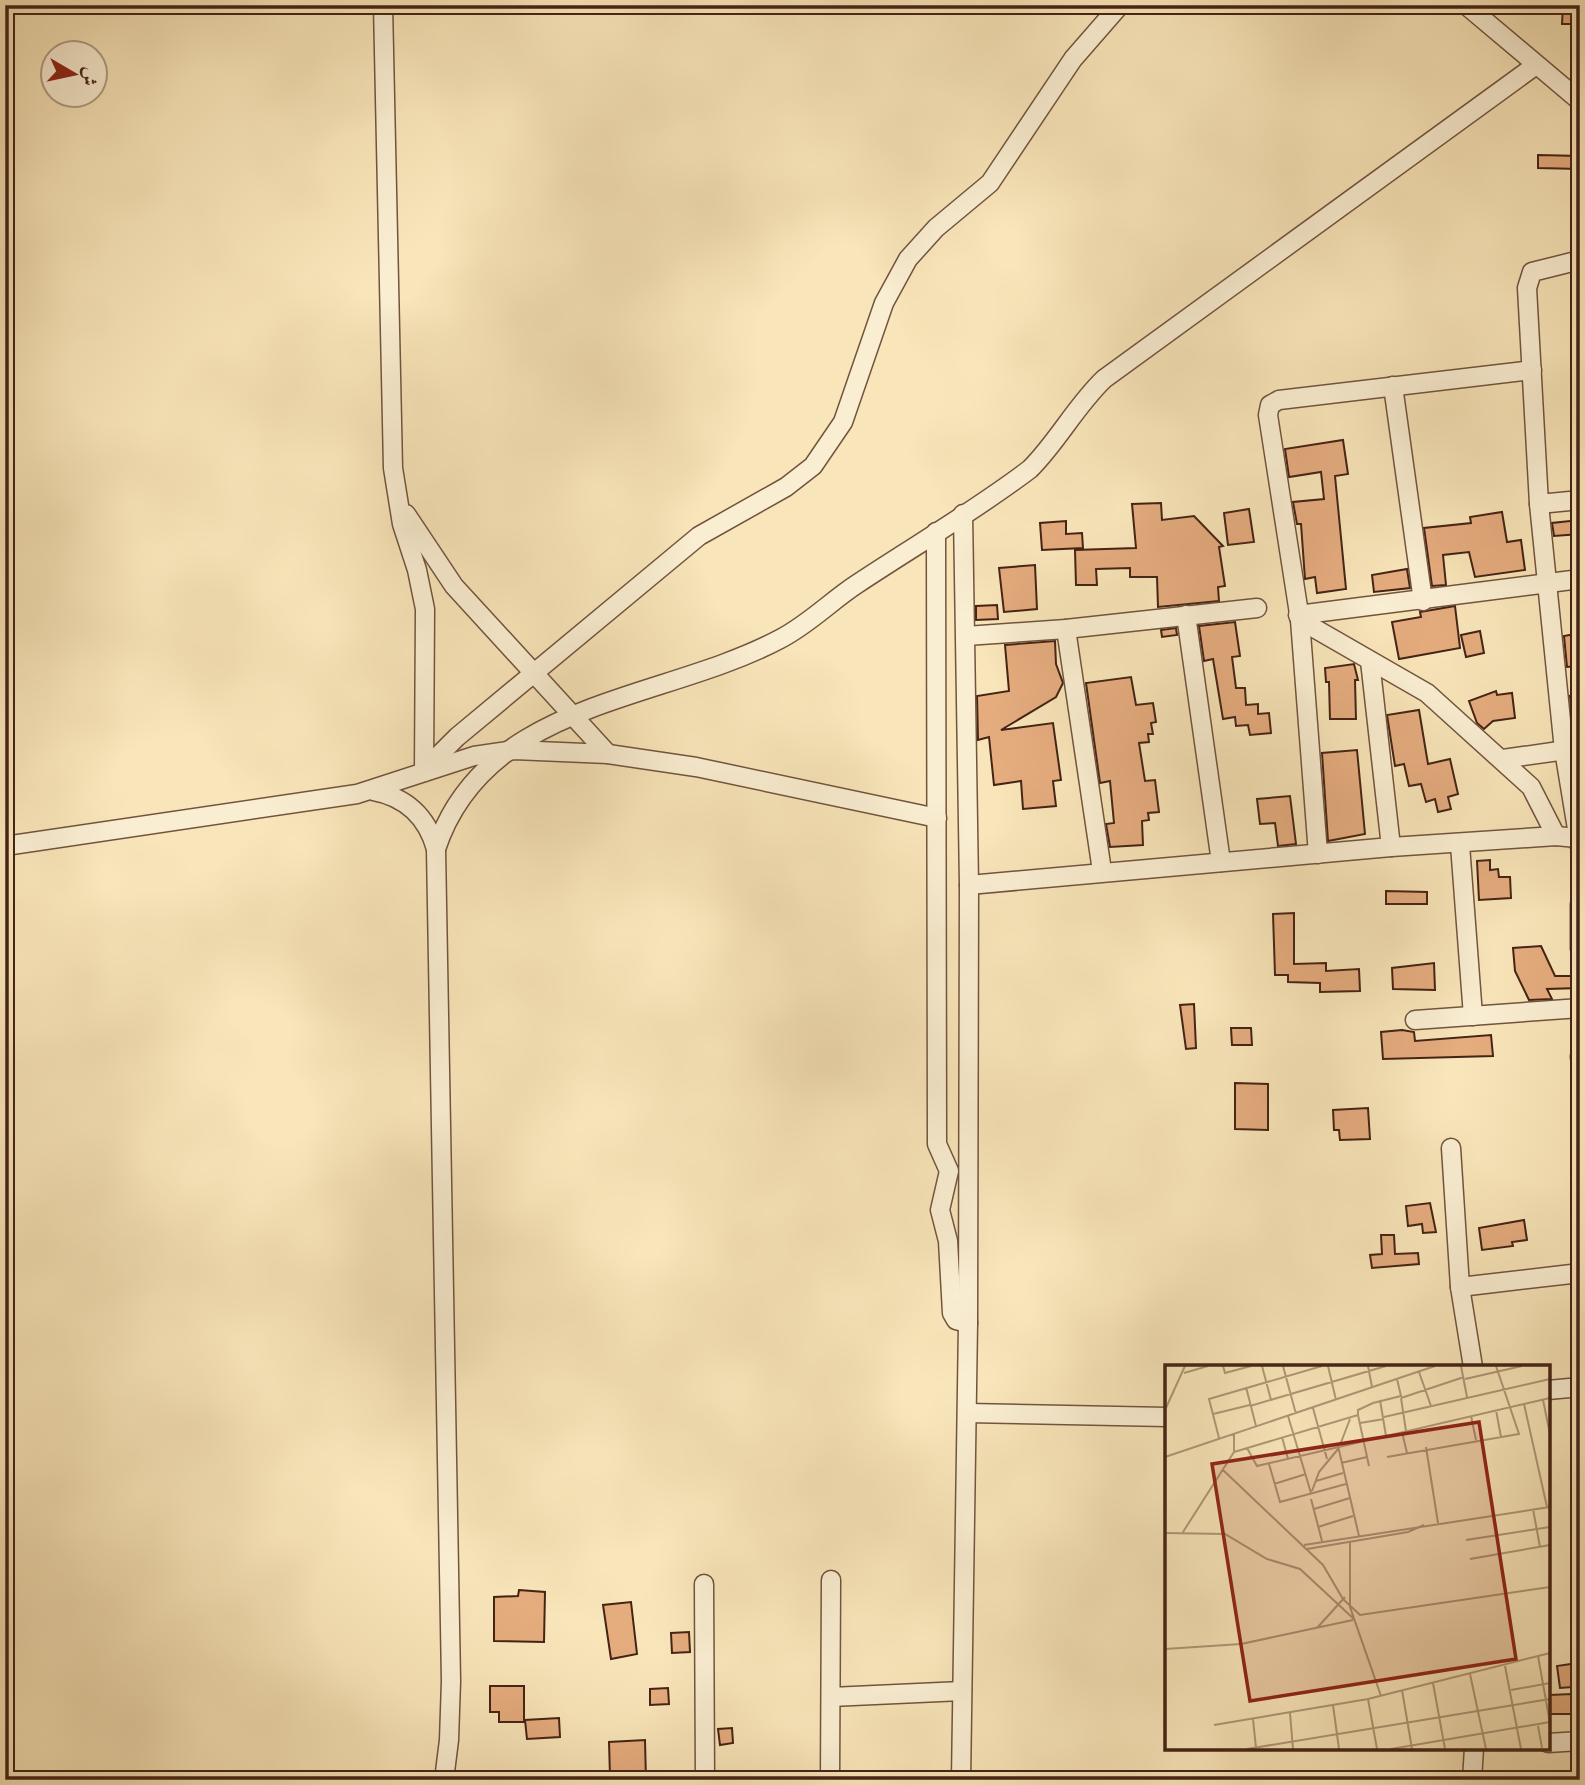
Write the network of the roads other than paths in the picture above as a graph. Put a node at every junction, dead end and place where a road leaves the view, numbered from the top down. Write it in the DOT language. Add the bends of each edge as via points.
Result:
graph roads {
  1 [pos="383,5"];
  2 [pos="1120,5"];
  3 [pos="1466,5"];
  4 [pos="1536,65"];
  5 [pos="1580,101"];
  6 [pos="1580,260"];
  7 [pos="1532,370"];
  8 [pos="1393,386"];
  9 [pos="396,496"];
  10 [pos="1580,500"];
  11 [pos="1539,505"];
  12 [pos="963,514"];
  13 [pos="936,531"];
  14 [pos="1580,579"];
  15 [pos="1547,583"];
  16 [pos="1423,601"];
  17 [pos="1257,608"];
  18 [pos="1186,615"];
  19 [pos="1299,618"];
  20 [pos="1066,629"];
  21 [pos="966,636"];
  22 [pos="1370,661"];
  23 [pos="535,675"];
  24 [pos="572,716"];
  25 [pos="1572,749"];
  26 [pos="514,750"];
  27 [pos="608,754"];
  28 [pos="1503,759"];
  29 [pos="427,771"];
  30 [pos="373,790"];
  31 [pos="937,818"];
  32 [pos="1556,836"];
  33 [pos="1578,842"];
  34 [pos="1460,845"];
  35 [pos="5,846"];
  36 [pos="1391,847"];
  37 [pos="436,849"];
  38 [pos="1318,854"];
  39 [pos="1221,862"];
  40 [pos="1102,871"];
  41 [pos="969,886"];
  42 [pos="1580,904"];
  43 [pos="1580,949"];
  44 [pos="1580,1008"];
  45 [pos="1474,1016"];
  46 [pos="1415,1020"];
  47 [pos="1451,1148"];
  48 [pos="1580,1273"];
  49 [pos="1460,1287"];
  50 [pos="968,1323"];
  51 [pos="1473,1365"];
  52 [pos="1580,1387"];
  53 [pos="1550,1391"];
  54 [pos="967,1413"];
  55 [pos="1165,1417"];
  56 [pos="831,1580"];
  57 [pos="704,1584"];
  58 [pos="962,1691"];
  59 [pos="831,1697"];
  60 [pos="1580,1741"];
  61 [pos="1550,1743"];
  62 [pos="1474,1750"];
  63 [pos="444,1780"];
  64 [pos="705,1780"];
  65 [pos="830,1780"];
  66 [pos="961,1780"];
  67 [pos="1472,1780"];
  1 -- 9 [label="street"];
  2 -- 23 [label="street" via="1073,59 990,183 936,228 908,259 884,303 843,422 813,466 786,487 699,536"];
  3 -- 4 [label="street"];
  4 -- 5 [label="street"];
  4 -- 12 [label="street" via="1104,379 1030,469"];
  6 -- 7 [label="street" via="1532,272"];
  7 -- 8 [label="street"];
  7 -- 11 [label="street"];
  8 -- 16 [label="street"];
  8 -- 19 [label="street" via="1279,400 1270,405"];
  9 -- 23 [label="street" via="441,569"];
  9 -- 29 [label="street" via="425,609"];
  10 -- 11 [label="street"];
  11 -- 15 [label="street"];
  12 -- 13 [label="street"];
  12 -- 21 [label="street"];
  13 -- 24 [label="street" via="777,641"];
  13 -- 31 [label="street"];
  14 -- 15 [label="street"];
  15 -- 16 [label="street"];
  15 -- 25 [label="street"];
  16 -- 19 [label="street"];
  17 -- 18 [label="street"];
  18 -- 20 [label="street"];
  18 -- 39 [label="street"];
  19 -- 22 [label="street"];
  19 -- 38 [label="street"];
  20 -- 21 [label="street"];
  20 -- 40 [label="street"];
  21 -- 41 [label="street"];
  22 -- 28 [label="street" via="1427,693"];
  22 -- 36 [label="street"];
  23 -- 24 [label="street"];
  23 -- 29 [label="street" via="457,737"];
  24 -- 26 [label="street"];
  24 -- 27 [label="street"];
  25 -- 28 [label="street"];
  25 -- 33 [label="street"];
  26 -- 27 [label="street"];
  26 -- 29 [label="street" via="474,756"];
  26 -- 37 [label="street" via="497,759 465,790"];
  27 -- 31 [label="street" via="722,771"];
  28 -- 32 [label="street" via="1531,787"];
  29 -- 30 [label="street"];
  30 -- 35 [label="street"];
  30 -- 37 [label="street" via="414,810"];
  31 -- 50 [label="street" via="937,1144 949,1177 940,1210 948,1241 952,1313 956,1320"];
  32 -- 33 [label="street"];
  32 -- 34 [label="street"];
  34 -- 36 [label="street"];
  34 -- 45 [label="street"];
  36 -- 38 [label="street"];
  37 -- 63 [label="street" via="451,1681"];
  38 -- 39 [label="street"];
  39 -- 40 [label="street"];
  40 -- 41 [label="street"];
  41 -- 50 [label="street"];
  42 -- 43 [label="street"];
  44 -- 45 [label="street"];
  45 -- 46 [label="street"];
  47 -- 49 [label="street"];
  48 -- 49 [label="street"];
  49 -- 51 [label="street"];
  50 -- 54 [label="street"];
  52 -- 53 [label="street"];
  54 -- 55 [label="street"];
  54 -- 58 [label="street"];
  56 -- 59 [label="street"];
  57 -- 64 [label="street"];
  58 -- 59 [label="street"];
  58 -- 66 [label="street"];
  59 -- 65 [label="street"];
  60 -- 61 [label="street"];
  62 -- 67 [label="street"];
}
